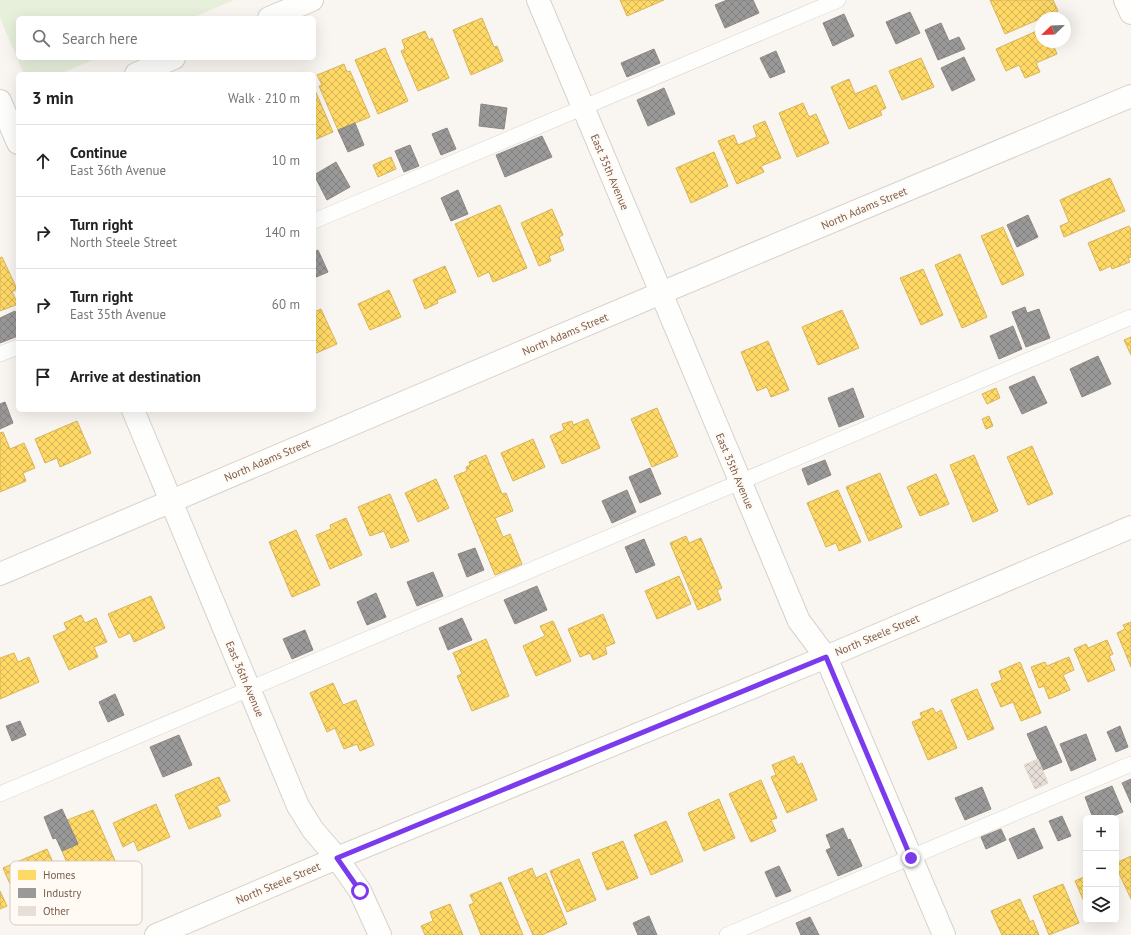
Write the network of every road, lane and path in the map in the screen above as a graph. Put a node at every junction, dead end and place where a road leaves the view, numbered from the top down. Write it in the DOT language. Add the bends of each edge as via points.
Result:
graph roads {
  1 [pos="312,0"];
  2 [pos="538,0"];
  3 [pos="838,0"];
  4 [pos="1125,0"];
  5 [pos="1131,14"];
  6 [pos="274,16"];
  7 [pos="169,60"];
  8 [pos="141,72"];
  9 [pos="1131,96"];
  10 [pos="0,101"];
  11 [pos="583,107"];
  12 [pos="12,131"];
  13 [pos="316,220"];
  14 [pos="661,294"];
  15 [pos="1131,317"];
  16 [pos="16,348"];
  17 [pos="0,354"];
  18 [pos="134,412"];
  19 [pos="740,482"];
  20 [pos="172,501"];
  21 [pos="1131,527"];
  22 [pos="0,574"];
  23 [pos="826,657"];
  24 [pos="250,690"];
  25 [pos="1131,764"];
  26 [pos="0,794"];
  27 [pos="337,858"];
  28 [pos="911,858"];
  29 [pos="156,935"];
  30 [pos="380,935"];
  31 [pos="727,935"];
  32 [pos="944,935"];
  1 -- 6 [label="street"];
  2 -- 11 [label="street, East 35th Avenue"];
  3 -- 11 [label="lane"];
  4 -- 5 [label="street"];
  7 -- 8 [label="street"];
  9 -- 14 [label="street, North Adams Street"];
  10 -- 12 [label="street"];
  11 -- 13 [label="lane"];
  11 -- 14 [label="street, East 35th Avenue"];
  14 -- 19 [label="street, East 35th Avenue"];
  14 -- 20 [label="street, North Adams Street"];
  15 -- 19 [label="lane"];
  16 -- 17 [label="lane"];
  18 -- 20 [label="street, East 36th Avenue"];
  19 -- 23 [label="street, East 35th Avenue" via="799,621"];
  19 -- 24 [label="lane"];
  20 -- 22 [label="street, North Adams Street"];
  20 -- 24 [label="street, East 36th Avenue"];
  21 -- 23 [label="street, North Steele Street"];
  23 -- 27 [label="street, North Steele Street"];
  23 -- 28 [label="street, East 35th Avenue"];
  24 -- 26 [label="lane"];
  24 -- 27 [label="street, East 36th Avenue" via="298,806 313,830"];
  25 -- 28 [label="lane"];
  27 -- 29 [label="street, North Steele Street"];
  27 -- 30 [label="street, East 36th Avenue" via="360,891"];
  28 -- 31 [label="lane"];
  28 -- 32 [label="street, East 35th Avenue"];
}
